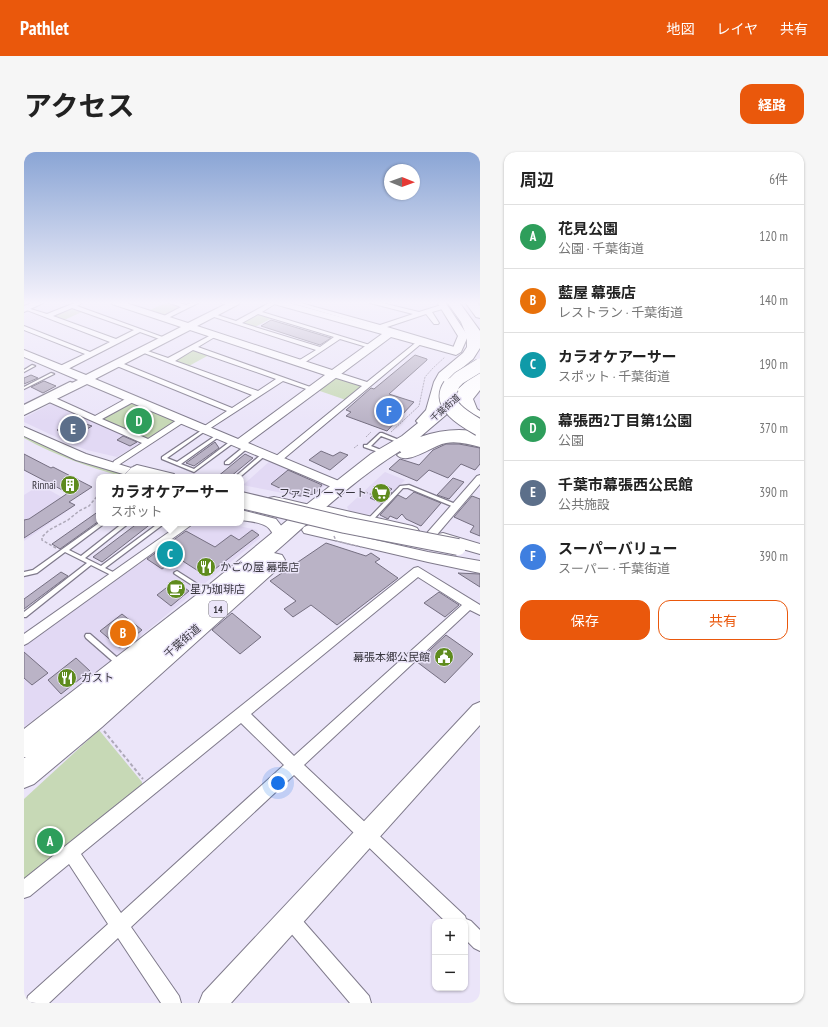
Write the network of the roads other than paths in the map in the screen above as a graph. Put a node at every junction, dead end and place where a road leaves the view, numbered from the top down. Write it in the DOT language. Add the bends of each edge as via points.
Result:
graph roads {
  1 [pos="59,342"];
  2 [pos="116,342"];
  3 [pos="160,342"];
  4 [pos="204,342"];
  5 [pos="235,342"];
  6 [pos="297,342"];
  7 [pos="332,342"];
  8 [pos="355,342"];
  9 [pos="374,342"];
  10 [pos="420,342"];
  11 [pos="423,342"];
  12 [pos="460,342"];
  13 [pos="473,342"];
  14 [pos="370,346"];
  15 [pos="193,348"];
  16 [pos="321,349"];
  17 [pos="142,351"];
  18 [pos="454,351"];
  19 [pos="24,353"];
  20 [pos="90,354"];
  21 [pos="169,361"];
  22 [pos="116,364"];
  23 [pos="301,364"];
  24 [pos="480,365"];
  25 [pos="33,366"];
  26 [pos="24,371"];
  27 [pos="57,372"];
  28 [pos="333,374"];
  29 [pos="480,377"];
  30 [pos="280,378"];
  31 [pos="87,379"];
  32 [pos="480,381"];
  33 [pos="71,383"];
  34 [pos="368,385"];
  35 [pos="24,388"];
  36 [pos="312,389"];
  37 [pos="258,394"];
  38 [pos="132,398"];
  39 [pos="50,399"];
  40 [pos="24,407"];
  41 [pos="233,411"];
  42 [pos="24,412"];
  43 [pos="480,418"];
  44 [pos="96,419"];
  45 [pos="183,420"];
  46 [pos="480,428"];
  47 [pos="206,429"];
  48 [pos="24,431"];
  49 [pos="219,434"];
  50 [pos="480,437"];
  51 [pos="24,442"];
  52 [pos="148,442"];
  53 [pos="389,443"];
  54 [pos="241,444"];
  55 [pos="480,444"];
  56 [pos="265,454"];
  57 [pos="81,457"];
  58 [pos="278,459"];
  59 [pos="227,462"];
  60 [pos="117,463"];
  61 [pos="177,464"];
  62 [pos="140,472"];
  63 [pos="101,474"];
  64 [pos="159,474"];
  65 [pos="241,474"];
  66 [pos="480,478"];
  67 [pos="341,486"];
  68 [pos="469,490"];
  69 [pos="480,494"];
  70 [pos="244,495"];
  71 [pos="244,501"];
  72 [pos="456,506"];
  73 [pos="244,510"];
  74 [pos="244,516"];
  75 [pos="313,517"];
  76 [pos="368,521"];
  77 [pos="98,526"];
  78 [pos="122,526"];
  79 [pos="158,526"];
  80 [pos="185,526"];
  81 [pos="431,535"];
  82 [pos="282,536"];
  83 [pos="480,549"];
  84 [pos="63,550"];
  85 [pos="457,552"];
  86 [pos="480,553"];
  87 [pos="81,558"];
  88 [pos="480,562"];
  89 [pos="91,563"];
  90 [pos="480,567"];
  91 [pos="101,568"];
  92 [pos="24,574"];
  93 [pos="177,574"];
  94 [pos="115,575"];
  95 [pos="212,595"];
  96 [pos="475,608"];
  97 [pos="24,614"];
  98 [pos="88,636"];
  99 [pos="24,640"];
  100 [pos="123,666"];
  101 [pos="480,711"];
  102 [pos="241,714"];
  103 [pos="24,745"];
  104 [pos="294,765"];
  105 [pos="24,775"];
  106 [pos="366,835"];
  107 [pos="70,852"];
  108 [pos="24,890"];
  109 [pos="290,919"];
  110 [pos="456,919"];
  111 [pos="120,925"];
  112 [pos="468,931"];
  113 [pos="480,941"];
  114 [pos="35,1003"];
  115 [pos="172,1003"];
  116 [pos="213,1003"];
  117 [pos="362,1003"];
  1 -- 20 [label="street"];
  2 -- 20 [label="street"];
  3 -- 17 [label="street"];
  4 -- 15 [label="street"];
  5 -- 23 [label="street"];
  6 -- 16 [label="street"];
  7 -- 16 [label="street"];
  8 -- 14 [label="street"];
  9 -- 14 [label="street"];
  10 -- 18 [label="street" via="457,351"];
  10 -- 34 [label="street"];
  11 -- 18 [label="street"];
  12 -- 18 [label="street"];
  13 -- 53 [label="highway" via="474,347 468,356 444,376 433,411 423,422"];
  14 -- 28 [label="street"];
  15 -- 21 [label="street"];
  15 -- 30 [label="street"];
  16 -- 23 [label="street"];
  17 -- 21 [label="street"];
  17 -- 22 [label="street"];
  19 -- 27 [label="street"];
  20 -- 27 [label="street"];
  21 -- 37 [label="street"];
  22 -- 31 [label="street"];
  22 -- 41 [label="street"];
  23 -- 28 [label="street"];
  24 -- 46 [label="highway, bridge" via="456,381 448,395 453,410"];
  25 -- 26 [label="lane"];
  27 -- 31 [label="street"];
  27 -- 35 [label="lane"];
  28 -- 34 [label="street"];
  28 -- 36 [label="street"];
  29 -- 53 [label="highway, 千葉街道 / 14"];
  30 -- 36 [label="street"];
  30 -- 37 [label="street"];
  31 -- 38 [label="street"];
  31 -- 39 [label="street"];
  32 -- 43 [label="highway" via="466,399 470,411"];
  33 -- 40 [label="lane"];
  34 -- 58 [label="street"];
  36 -- 54 [label="street"];
  37 -- 41 [label="street"];
  38 -- 44 [label="street"];
  38 -- 45 [label="street"];
  39 -- 42 [label="street"];
  39 -- 44 [label="street"];
  41 -- 47 [label="street"];
  44 -- 52 [label="street"];
  45 -- 47 [label="street"];
  45 -- 52 [label="street"];
  47 -- 49 [label="street"];
  47 -- 61 [label="lane" via="164,458"];
  48 -- 57 [label="street"];
  49 -- 54 [label="street"];
  49 -- 61 [label="lane"];
  50 -- 53 [label="highway" via="462,434 442,435 426,440"];
  51 -- 63 [label="street" via="46,454"];
  52 -- 60 [label="street"];
  53 -- 55 [label="street" via="412,456 443,441 458,440"];
  53 -- 67 [label="highway, 千葉街道 / 14"];
  53 -- 75 [label="highway, 千葉街道 / 14"];
  54 -- 56 [label="street"];
  54 -- 59 [label="lane"];
  54 -- 61 [label="lane" via="194,471"];
  56 -- 58 [label="street"];
  56 -- 65 [label="lane"];
  57 -- 60 [label="street"];
  57 -- 62 [label="street"];
  58 -- 67 [label="street"];
  60 -- 64 [label="street"];
  66 -- 68 [label="street"];
  67 -- 75 [label="highway, 千葉街道 / 14"];
  68 -- 69 [label="street"];
  68 -- 72 [label="street"];
  70 -- 75 [label="street"];
  71 -- 85 [label="street, bridge"];
  72 -- 76 [label="lane" via="409,486 402,487"];
  72 -- 81 [label="street"];
  73 -- 85 [label="street" via="337,532"];
  74 -- 82 [label="street" via="271,522"];
  75 -- 76 [label="street"];
  75 -- 82 [label="highway, 千葉街道 / 14"];
  75 -- 90 [label="street" via="428,557"];
  75 -- 105 [label="highway, 千葉街道 / 14" via="93,719"];
  76 -- 81 [label="street"];
  77 -- 84 [label="lane"];
  78 -- 87 [label="lane"];
  79 -- 91 [label="lane"];
  80 -- 94 [label="street"];
  81 -- 83 [label="street"];
  82 -- 95 [label="highway, 千葉街道 / 14"];
  84 -- 87 [label="lane"];
  84 -- 92 [label="lane" via="35,572"];
  85 -- 86 [label="street"];
  85 -- 88 [label="street"];
  87 -- 89 [label="lane"];
  89 -- 91 [label="lane"];
  89 -- 97 [label="lane"];
  91 -- 94 [label="lane"];
  93 -- 95 [label="lane"];
  94 -- 99 [label="street"];
  95 -- 100 [label="highway, 千葉街道 / 14"];
  96 -- 102 [label="street" via="418,571"];
  96 -- 104 [label="street"];
  98 -- 100 [label="lane"];
  100 -- 103 [label="highway, 千葉街道 / 14"];
  101 -- 106 [label="street"];
  102 -- 104 [label="street"];
  102 -- 107 [label="street"];
  104 -- 106 [label="street"];
  104 -- 111 [label="street"];
  106 -- 109 [label="street"];
  106 -- 110 [label="street"];
  107 -- 108 [label="street"];
  107 -- 111 [label="street"];
  109 -- 116 [label="street"];
  109 -- 117 [label="street"];
  111 -- 114 [label="street"];
  111 -- 115 [label="street"];
  112 -- 113 [label="street"];
}
